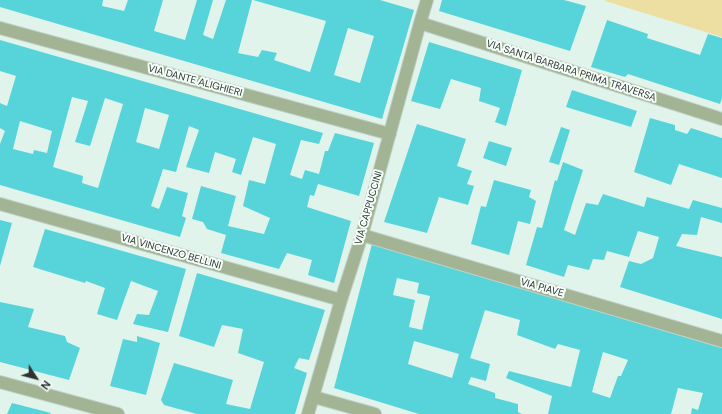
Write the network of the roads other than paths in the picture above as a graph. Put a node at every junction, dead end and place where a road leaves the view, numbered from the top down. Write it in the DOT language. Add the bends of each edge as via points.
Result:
graph roads {
  1 [pos="427,0"];
  2 [pos="420,23"];
  3 [pos="0,28"];
  4 [pos="722,119"];
  5 [pos="390,134"];
  6 [pos="0,204"];
  7 [pos="362,235"];
  8 [pos="341,300"];
  9 [pos="722,341"];
  10 [pos="0,382"];
  11 [pos="314,396"];
  12 [pos="118,414"];
  13 [pos="308,414"];
  14 [pos="375,414"];
  1 -- 2 [label="street, VIA CAPPUCCINI"];
  2 -- 4 [label="street, VIA SANTA BARBARA PRIMA TRAVERSA"];
  2 -- 5 [label="street, VIA CAPPUCCINI"];
  3 -- 5 [label="street, VIA DANTE ALIGHIERI"];
  5 -- 7 [label="street, VIA CAPPUCCINI"];
  6 -- 8 [label="street, VIA VINCENZO BELLINI"];
  7 -- 8 [label="street, VIA CAPPUCCINI"];
  7 -- 9 [label="street, VIA PIAVE"];
  8 -- 11 [label="street, VIA CAPPUCCINI"];
  10 -- 12 [label="street"];
  11 -- 13 [label="street, VIA CAPPUCCINI"];
  11 -- 14 [label="street"];
}
